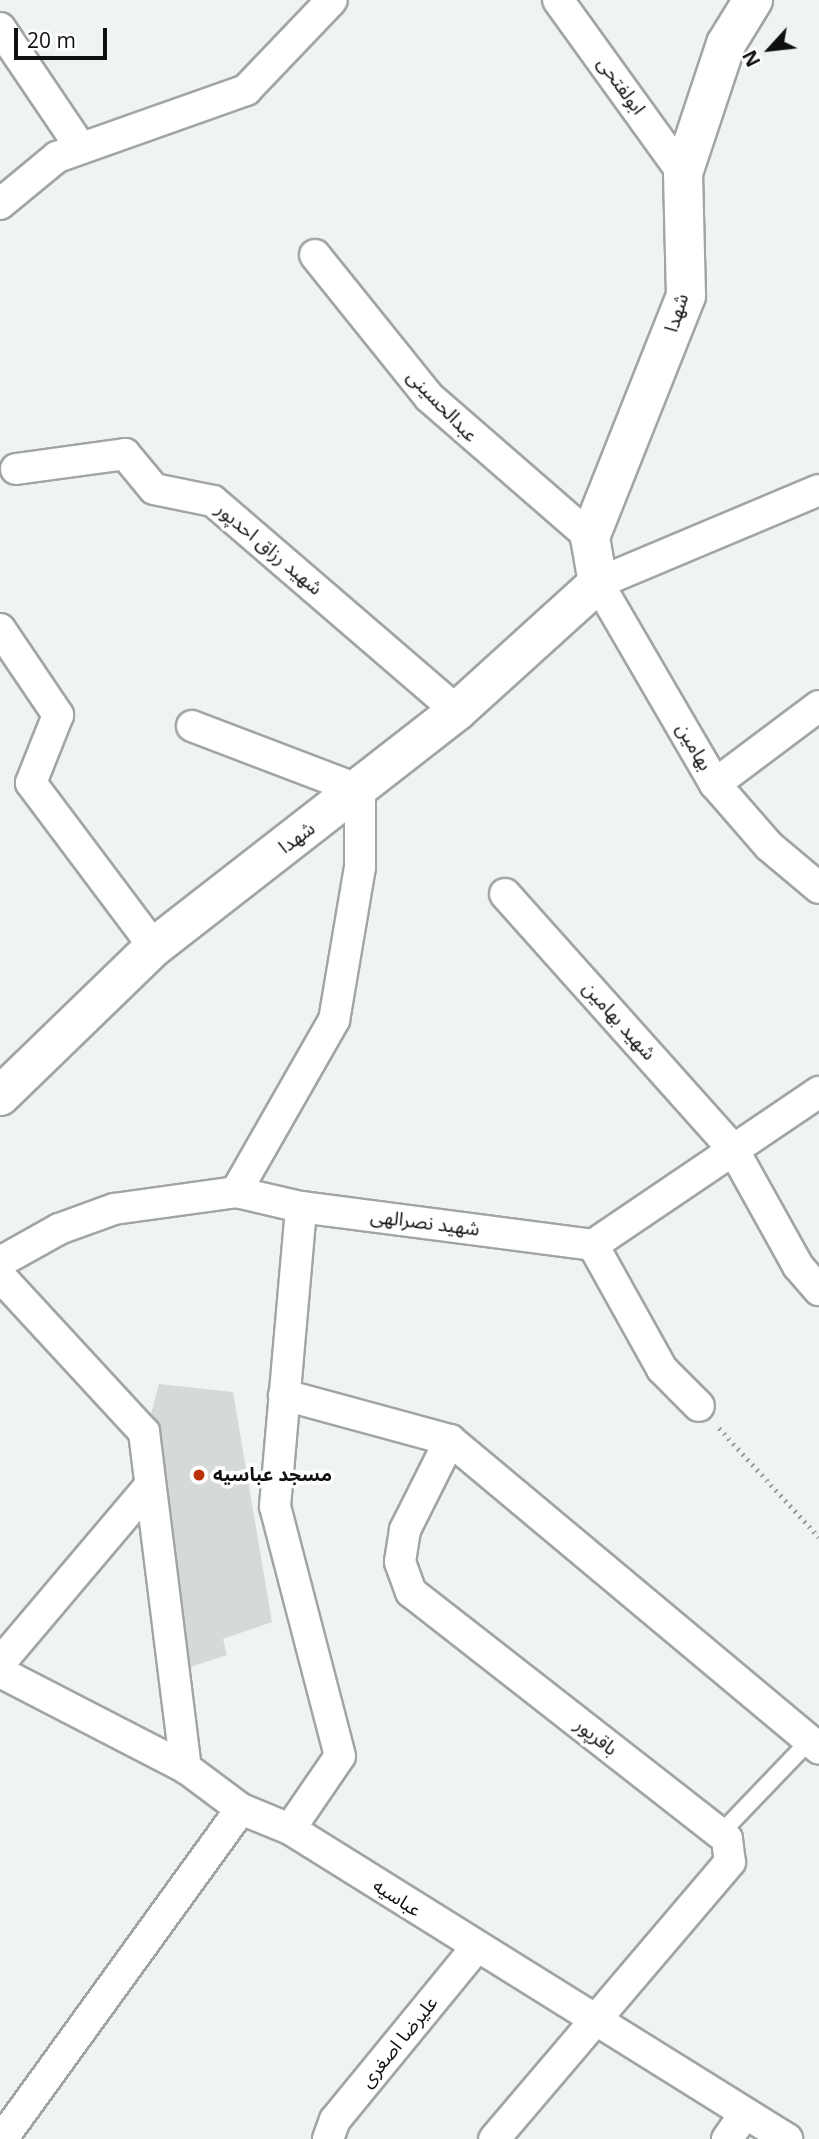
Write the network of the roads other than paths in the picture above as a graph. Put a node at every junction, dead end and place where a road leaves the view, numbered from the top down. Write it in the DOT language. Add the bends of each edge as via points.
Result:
graph roads {
  1 [pos="332,0"];
  2 [pos="558,0"];
  3 [pos="753,0"];
  4 [pos="0,28"];
  5 [pos="81,148"];
  6 [pos="683,173"];
  7 [pos="0,204"];
  8 [pos="315,255"];
  9 [pos="16,469"];
  10 [pos="818,492"];
  11 [pos="590,537"];
  12 [pos="598,583"];
  13 [pos="0,629"];
  14 [pos="819,706"];
  15 [pos="457,711"];
  16 [pos="192,726"];
  17 [pos="715,784"];
  18 [pos="360,790"];
  19 [pos="819,888"];
  20 [pos="505,894"];
  21 [pos="155,947"];
  22 [pos="4,1084"];
  23 [pos="819,1092"];
  24 [pos="733,1149"];
  25 [pos="236,1192"];
  26 [pos="301,1207"];
  27 [pos="593,1245"];
  28 [pos="0,1262"];
  29 [pos="0,1276"];
  30 [pos="819,1290"];
  31 [pos="284,1395"];
  32 [pos="699,1406"];
  33 [pos="450,1440"];
  34 [pos="147,1489"];
  35 [pos="0,1663"];
  36 [pos="0,1672"];
  37 [pos="816,1739"];
  38 [pos="186,1768"];
  39 [pos="241,1809"];
  40 [pos="290,1829"];
  41 [pos="720,1834"];
  42 [pos="476,1948"];
  43 [pos="593,2020"];
  44 [pos="735,2128"];
  45 [pos="2,2139"];
  46 [pos="328,2139"];
  47 [pos="494,2139"];
  48 [pos="787,2139"];
  1 -- 5 [label="street" via="246,90"];
  2 -- 6 [label="street, ابولفتحی"];
  3 -- 6 [label="street, شهدا" via="726,44"];
  4 -- 5 [label="street"];
  5 -- 7 [label="street" via="57,157"];
  6 -- 11 [label="street, شهدا" via="686,296"];
  8 -- 11 [label="street, عبدالحسینی" via="429,397"];
  9 -- 15 [label="street, شهید رزاق احدپور" via="125,454 154,489 213,501"];
  10 -- 12 [label="street, شهدا"];
  11 -- 12 [label="street"];
  12 -- 15 [label="street, شهدا"];
  12 -- 17 [label="street, بهامین"];
  13 -- 21 [label="street" via="58,715 31,783"];
  14 -- 17 [label="street"];
  15 -- 18 [label="street, شهدا"];
  16 -- 18 [label="street"];
  17 -- 19 [label="street, بهامین" via="769,846"];
  18 -- 21 [label="street, شهدا"];
  18 -- 25 [label="street" via="360,867 334,1020"];
  20 -- 24 [label="street, شهید بهامین"];
  21 -- 22 [label="street, شهدا"];
  23 -- 24 [label="street"];
  24 -- 27 [label="street"];
  24 -- 30 [label="street, شهید بهامین" via="798,1266"];
  25 -- 26 [label="street, شهید نصرالهی"];
  25 -- 28 [label="street, شهید نصرالهی" via="114,1209 59,1229"];
  26 -- 27 [label="street, شهید نصرالهی"];
  26 -- 31 [label="street"];
  27 -- 32 [label="street" via="662,1369"];
  29 -- 34 [label="street" via="144,1432"];
  31 -- 33 [label="street"];
  31 -- 40 [label="street" via="275,1506 340,1756"];
  33 -- 37 [label="street"];
  33 -- 41 [label="street, باقرپور" via="405,1531 400,1562 411,1592"];
  34 -- 35 [label="street"];
  34 -- 38 [label="street"];
  36 -- 38 [label="street, عباسیه"];
  37 -- 41 [label="lane"];
  38 -- 39 [label="street, عباسیه"];
  39 -- 40 [label="street, عباسیه"];
  39 -- 45 [label="street"];
  40 -- 42 [label="street, عباسیه"];
  41 -- 43 [label="street" via="730,1862 720,1881"];
  42 -- 43 [label="street, عباسیه"];
  42 -- 46 [label="street, علیرضا اصغری" via="335,2120"];
  43 -- 44 [label="street, عباسیه"];
  43 -- 47 [label="street"];
  44 -- 48 [label="street, عباسیه"];
}
